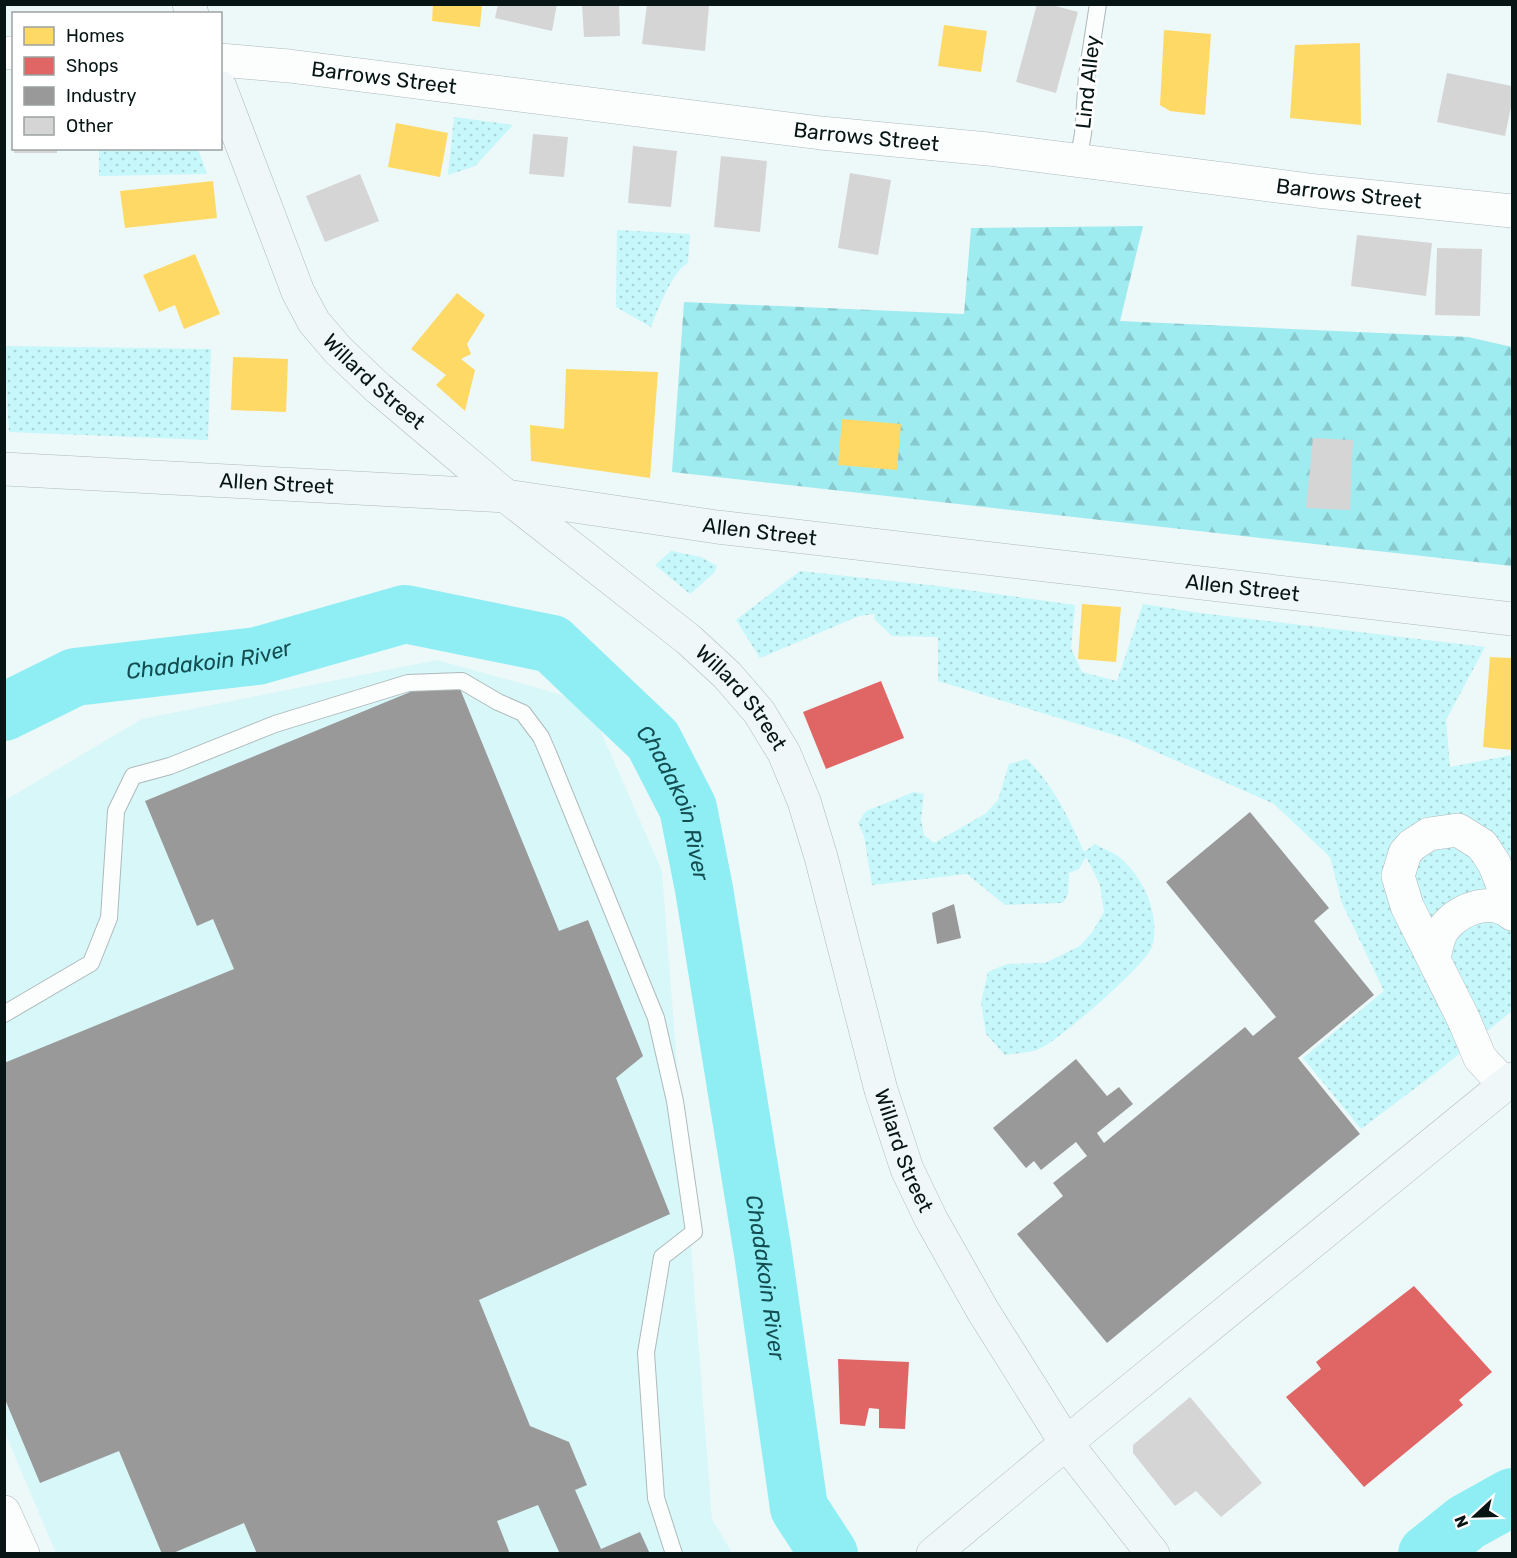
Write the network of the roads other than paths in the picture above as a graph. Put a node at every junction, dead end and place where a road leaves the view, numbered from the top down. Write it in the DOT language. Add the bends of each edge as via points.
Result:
graph roads {
  1 [pos="1098,4"];
  2 [pos="222,60"];
  3 [pos="222,92"];
  4 [pos="1078,160"];
  5 [pos="1512,211"];
  6 [pos="4,469"];
  7 [pos="506,496"];
  8 [pos="1512,619"];
  9 [pos="1512,908"];
  10 [pos="1512,914"];
  11 [pos="1434,959"];
  12 [pos="4,1014"];
  13 [pos="1509,1082"];
  14 [pos="1066,1443"];
  15 [pos="4,1512"];
  16 [pos="942,1546"];
  17 [pos="23,1554"];
  18 [pos="674,1554"];
  19 [pos="1152,1554"];
  1 -- 4 [label="lane, Lind Alley"];
  2 -- 4 [label="street, Barrows Street"];
  3 -- 7 [label="street, Willard Street" via="298,292 314,322 378,388"];
  4 -- 5 [label="street, Barrows Street"];
  6 -- 7 [label="street, Allen Street"];
  7 -- 8 [label="street, Allen Street" via="717,526"];
  7 -- 14 [label="street, Willard Street" via="688,639 727,675 759,712 784,753 821,857 881,1090 906,1168 983,1311"];
  9 -- 11 [label="street" via="1494,863 1482,845 1458,830 1439,831 1421,838 1405,854 1398,876 1407,906"];
  10 -- 11 [label="street" via="1497,905 1468,910 1444,928"];
  11 -- 13 [label="street" via="1480,1058"];
  12 -- 18 [label="lane" via="91,963 109,918 116,811 133,776 170,766 275,724 408,683 462,681 523,713 548,753 656,1018 675,1101 694,1232 662,1257 646,1353 656,1498"];
  13 -- 14 [label="street"];
  14 -- 16 [label="street"];
  14 -- 19 [label="street, Willard Street"];
  15 -- 17 [label="street"];
}
